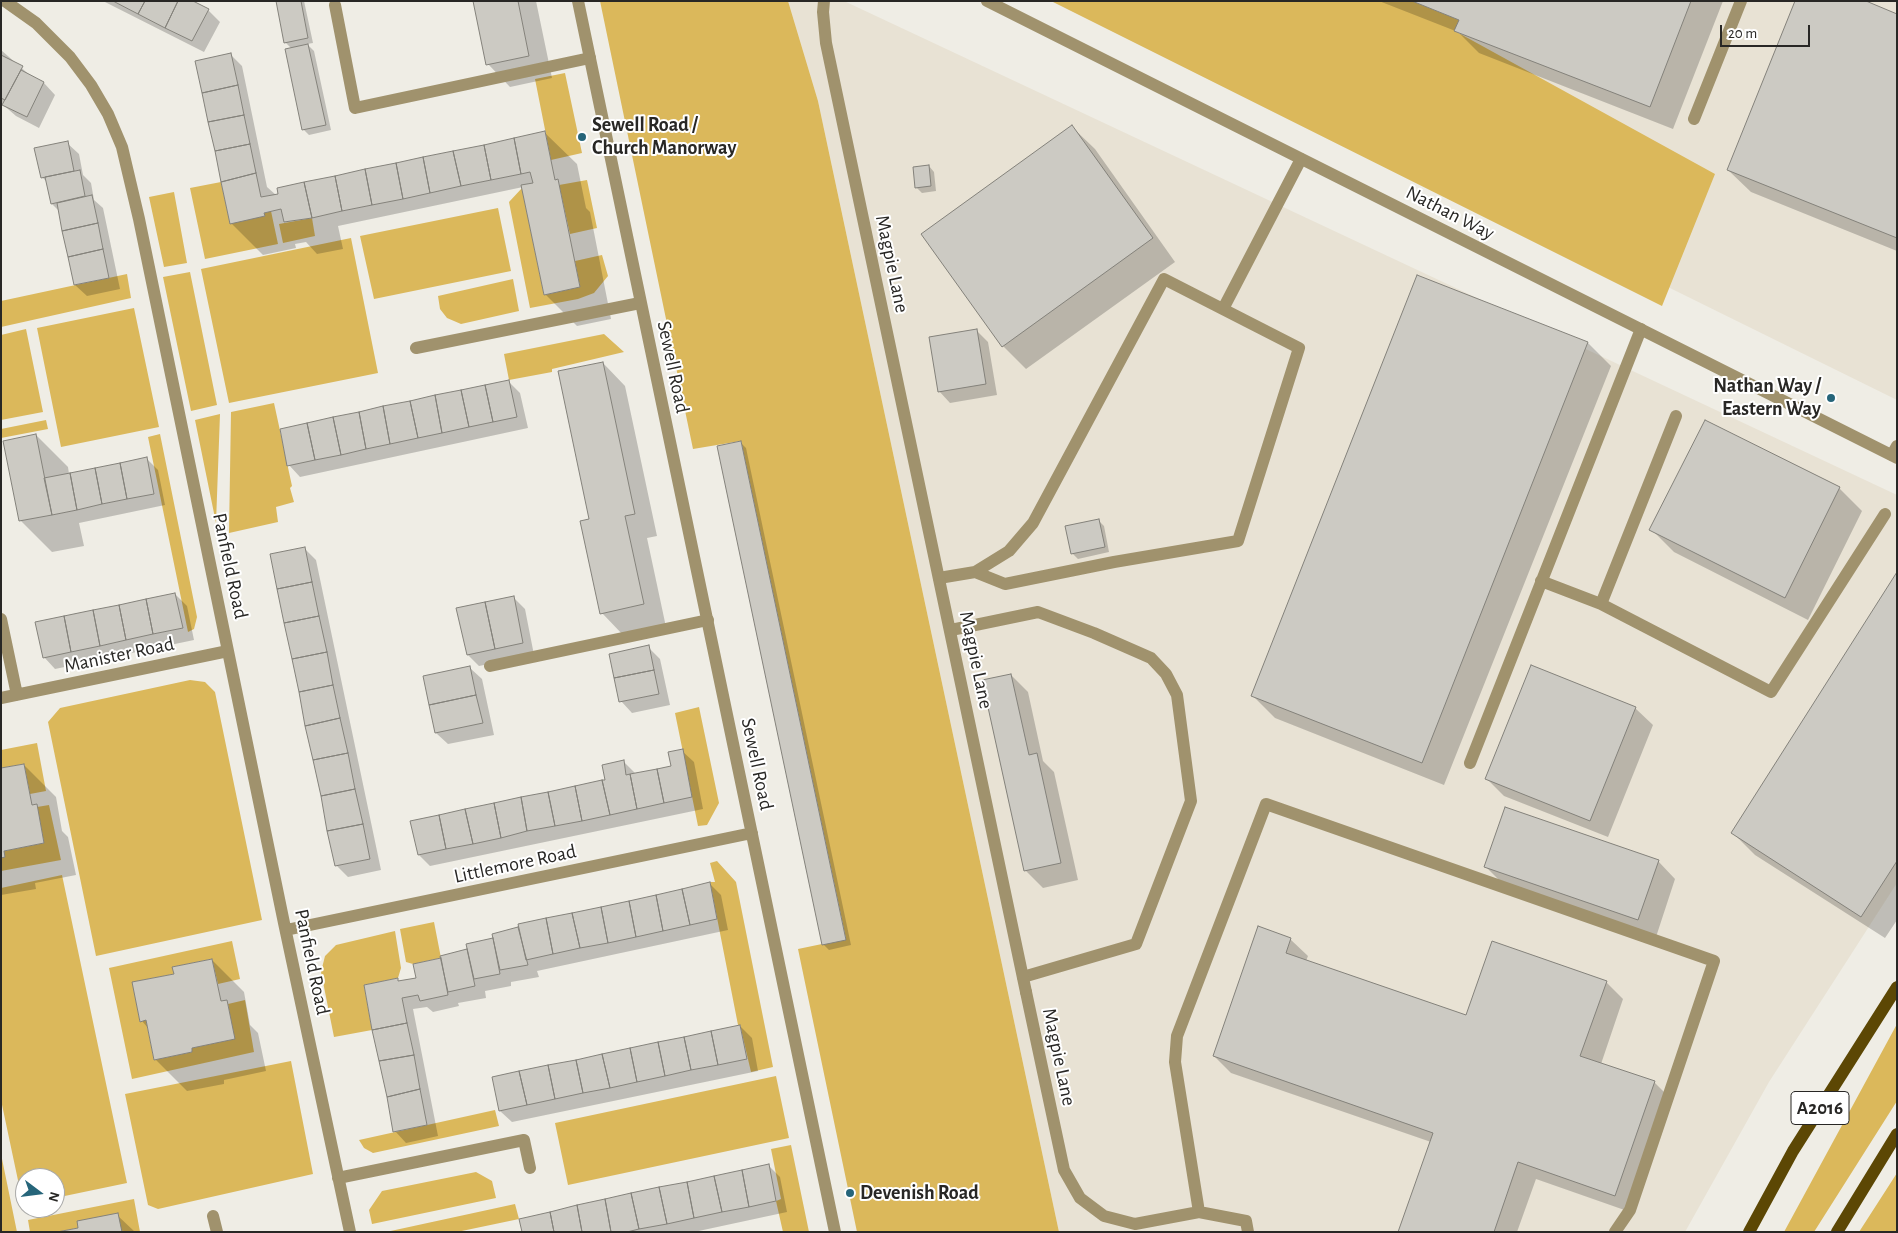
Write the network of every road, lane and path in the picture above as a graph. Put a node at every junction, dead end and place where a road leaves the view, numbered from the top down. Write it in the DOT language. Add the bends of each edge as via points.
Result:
graph roads {
  1 [pos="5,1"];
  2 [pos="578,1"];
  3 [pos="824,1"];
  4 [pos="987,1"];
  5 [pos="1741,1"];
  6 [pos="336,5"];
  7 [pos="590,58"];
  8 [pos="1694,119"];
  9 [pos="1301,159"];
  10 [pos="640,303"];
  11 [pos="1223,309"];
  12 [pos="1641,329"];
  13 [pos="416,348"];
  14 [pos="1676,416"];
  15 [pos="1895,453"];
  16 [pos="1884,514"];
  17 [pos="975,572"];
  18 [pos="939,578"];
  19 [pos="1541,581"];
  20 [pos="1601,604"];
  21 [pos="1,619"];
  22 [pos="708,620"];
  23 [pos="951,630"];
  24 [pos="228,651"];
  25 [pos="490,666"];
  26 [pos="17,695"];
  27 [pos="1,698"];
  28 [pos="1470,763"];
  29 [pos="752,833"];
  30 [pos="286,930"];
  31 [pos="1023,977"];
  32 [pos="1897,987"];
  33 [pos="1897,1134"];
  34 [pos="530,1168"];
  35 [pos="338,1178"];
  36 [pos="1199,1212"];
  37 [pos="213,1216"];
  38 [pos="217,1232"];
  39 [pos="350,1232"];
  40 [pos="835,1232"];
  41 [pos="1248,1232"];
  42 [pos="1615,1232"];
  43 [pos="1749,1232"];
  44 [pos="1837,1232"];
  1 -- 24 [label="street, Panfield Road" via="36,23 70,58 99,99 122,147"];
  2 -- 7 [label="street, Sewell Road"];
  3 -- 18 [label="street, Magpie Lane" via="826,43"];
  4 -- 9 [label="street, Nathan Way"];
  5 -- 8 [label="street"];
  6 -- 7 [label="street" via="355,108"];
  7 -- 10 [label="street, Sewell Road"];
  9 -- 11 [label="street"];
  9 -- 12 [label="street, Nathan Way"];
  10 -- 13 [label="street, Sewell Road"];
  10 -- 22 [label="street, Sewell Road"];
  11 -- 17 [label="street" via="1164,279 1033,523 1009,551"];
  11 -- 17 [label="street" via="1299,348 1238,542 1005,584"];
  12 -- 15 [label="street, Nathan Way"];
  12 -- 19 [label="street"];
  14 -- 20 [label="street"];
  16 -- 20 [label="street" via="1771,692"];
  17 -- 18 [label="street"];
  18 -- 23 [label="street, Magpie Lane"];
  19 -- 20 [label="street"];
  19 -- 28 [label="street"];
  21 -- 26 [label="street"];
  22 -- 25 [label="street"];
  22 -- 29 [label="street, Sewell Road"];
  23 -- 31 [label="street, Magpie Lane"];
  23 -- 31 [label="street" via="1038,612 1151,658 1166,674 1177,695 1191,801 1136,944"];
  24 -- 26 [label="street, Manister Road"];
  24 -- 30 [label="street, Panfield Road"];
  26 -- 27 [label="street, Manister Road"];
  29 -- 30 [label="street, Littlemore Road"];
  29 -- 40 [label="street, Sewell Road"];
  30 -- 35 [label="street, Panfield Road"];
  31 -- 36 [label="street, Magpie Lane" via="1064,1170 1080,1198 1104,1216 1135,1224"];
  32 -- 43 [label="main road, A2016" via="1794,1151"];
  33 -- 44 [label="main road"];
  34 -- 35 [label="street" via="524,1140"];
  35 -- 39 [label="street, Panfield Road"];
  36 -- 41 [label="street" via="1246,1221"];
  36 -- 42 [label="street" via="1175,1062 1177,1036 1266,804 1714,961 1630,1210"];
  37 -- 38 [label="street"];
}
